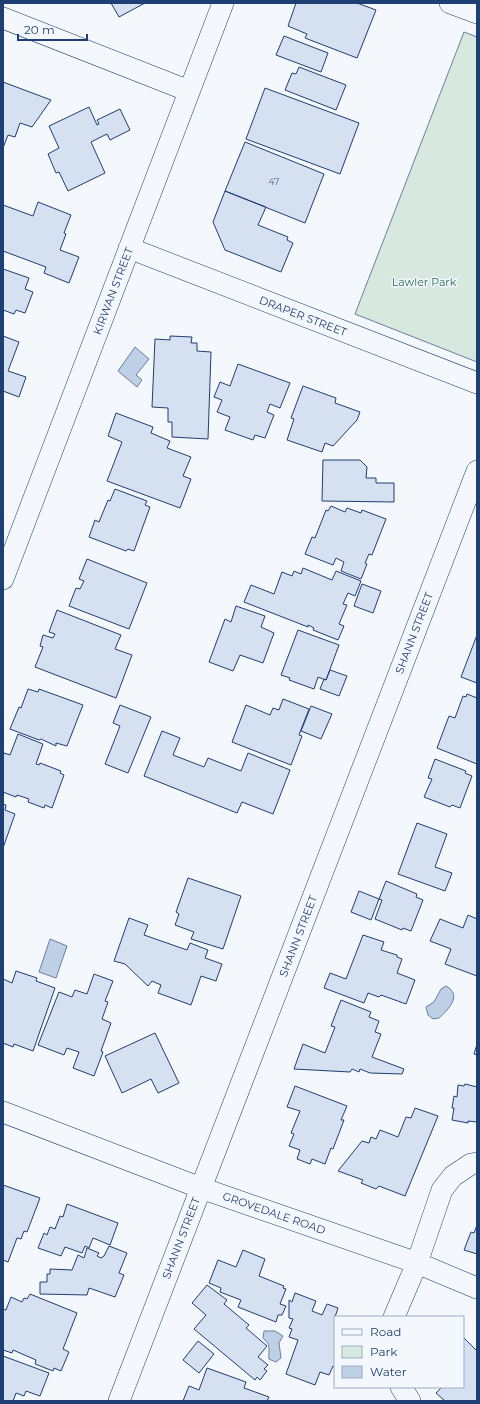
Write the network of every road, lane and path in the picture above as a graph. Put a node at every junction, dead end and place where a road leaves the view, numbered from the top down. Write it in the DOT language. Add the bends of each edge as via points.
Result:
graph roads {
  1 [pos="223,3"];
  2 [pos="450,3"];
  3 [pos="477,13"];
  4 [pos="3,18"];
  5 [pos="190,91"];
  6 [pos="129,248"];
  7 [pos="477,383"];
  8 [pos="477,471"];
  9 [pos="3,579"];
  10 [pos="3,1112"];
  11 [pos="477,1163"];
  12 [pos="201,1188"];
  13 [pos="417,1263"];
  14 [pos="477,1288"];
  15 [pos="394,1316"];
  16 [pos="402,1388"];
  17 [pos="119,1401"];
  18 [pos="410,1401"];
  1 -- 5 [label="street, KIRWAN STREET"];
  2 -- 3 [label="street"];
  4 -- 5 [label="street"];
  5 -- 6 [label="street, KIRWAN STREET"];
  6 -- 7 [label="street, DRAPER STREET"];
  6 -- 9 [label="street, KIRWAN STREET"];
  8 -- 12 [label="street, SHANN STREET"];
  10 -- 12 [label="street, GROVEDALE ROAD"];
  11 -- 13 [label="street" via="453,1176 442,1190"];
  12 -- 13 [label="street, GROVEDALE ROAD"];
  12 -- 17 [label="street, SHANN STREET"];
  13 -- 14 [label="street, GROVEDALE ROAD"];
  13 -- 15 [label="street"];
  16 -- 18 [label="street"];
}
